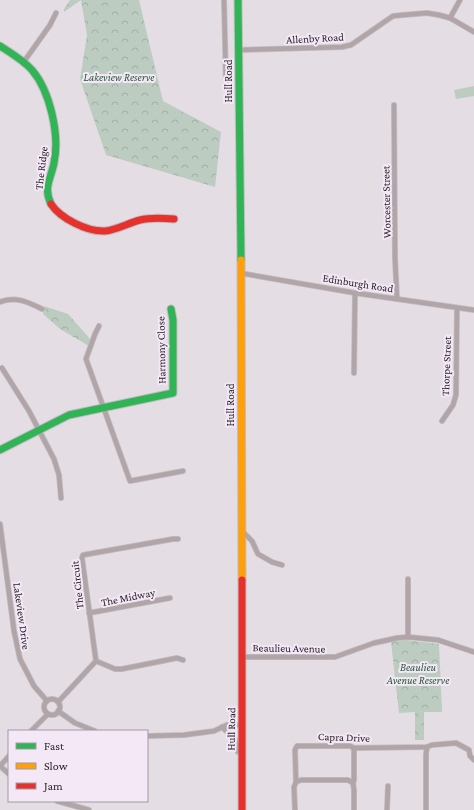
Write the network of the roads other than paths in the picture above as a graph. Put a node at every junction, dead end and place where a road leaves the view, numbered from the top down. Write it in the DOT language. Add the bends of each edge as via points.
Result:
graph roads {
  1 [pos="224,0"];
  2 [pos="238,0"];
  3 [pos="460,0"];
  4 [pos="56,13"];
  5 [pos="450,18"];
  6 [pos="474,32"];
  7 [pos="0,46"];
  8 [pos="239,50"];
  9 [pos="23,63"];
  10 [pos="226,83"];
  11 [pos="394,105"];
  12 [pos="174,219"];
  13 [pos="240,272"];
  14 [pos="355,293"];
  15 [pos="397,299"];
  16 [pos="0,302"];
  17 [pos="457,308"];
  18 [pos="42,309"];
  19 [pos="171,309"];
  20 [pos="474,310"];
  21 [pos="99,326"];
  22 [pos="2,368"];
  23 [pos="354,373"];
  24 [pos="104,408"];
  25 [pos="442,421"];
  26 [pos="38,430"];
  27 [pos="0,450"];
  28 [pos="183,471"];
  29 [pos="61,498"];
  30 [pos="0,524"];
  31 [pos="242,531"];
  32 [pos="178,539"];
  33 [pos="282,565"];
  34 [pos="408,578"];
  35 [pos="170,598"];
  36 [pos="89,614"];
  37 [pos="408,637"];
  38 [pos="474,652"];
  39 [pos="243,657"];
  40 [pos="183,660"];
  41 [pos="96,661"];
  42 [pos="47,701"];
  43 [pos="58,702"];
  44 [pos="58,711"];
  45 [pos="48,714"];
  46 [pos="242,725"];
  47 [pos="222,727"];
  48 [pos="32,730"];
  49 [pos="92,730"];
  50 [pos="148,736"];
  51 [pos="427,747"];
  52 [pos="474,747"];
  53 [pos="354,748"];
  54 [pos="469,750"];
  55 [pos="8,757"];
  56 [pos="474,760"];
  57 [pos="0,766"];
  58 [pos="241,767"];
  59 [pos="8,773"];
  60 [pos="296,782"];
  61 [pos="352,784"];
  62 [pos="388,786"];
  63 [pos="61,802"];
  64 [pos="89,810"];
  65 [pos="242,810"];
  66 [pos="295,810"];
  67 [pos="354,810"];
  68 [pos="388,810"];
  69 [pos="426,810"];
  1 -- 10 [label="street, Hull Road"];
  2 -- 8 [label="main road, Hull Road"];
  3 -- 5 [label="street"];
  4 -- 9 [label="street"];
  5 -- 6 [label="street, Allenby Road"];
  5 -- 8 [label="street, Allenby Road" via="427,13 393,16 351,45 342,47"];
  7 -- 9 [label="main road, The Ridge"];
  8 -- 13 [label="main road, Hull Road"];
  9 -- 12 [label="main road, The Ridge" via="32,70 42,85 52,115 56,144 55,160 47,189 54,208 76,223 101,231 142,219"];
  11 -- 15 [label="street, Worcester Street"];
  13 -- 14 [label="street, Edinburgh Road"];
  13 -- 31 [label="main road, Hull Road"];
  14 -- 15 [label="street, Edinburgh Road"];
  14 -- 23 [label="street"];
  15 -- 17 [label="street, Edinburgh Road"];
  16 -- 18 [label="street" via="19,299"];
  17 -- 20 [label="street, Edinburgh Road"];
  17 -- 25 [label="street, Thorpe Street" via="456,395"];
  19 -- 24 [label="main road, Harmony Close" via="173,393"];
  21 -- 24 [label="street" via="86,359"];
  22 -- 26 [label="street"];
  24 -- 26 [label="main road" via="69,414"];
  24 -- 28 [label="street" via="130,481"];
  26 -- 27 [label="main road"];
  26 -- 29 [label="street" via="54,459 59,475"];
  30 -- 42 [label="street, Lakeview Drive" via="20,659 34,686"];
  31 -- 33 [label="street" via="252,541 258,554"];
  31 -- 39 [label="main road, Hull Road"];
  32 -- 36 [label="street, The Circuit" via="83,555"];
  34 -- 37 [label="street"];
  35 -- 36 [label="street, The Midway"];
  36 -- 41 [label="street, The Circuit"];
  37 -- 38 [label="street, Beaulieu Avenue" via="438,640"];
  37 -- 39 [label="street, Beaulieu Avenue" via="374,643 335,657"];
  39 -- 46 [label="main road, Hull Road"];
  40 -- 41 [label="street" via="178,658 115,669"];
  41 -- 43 [label="street"];
  42 -- 43 [label="street"];
  42 -- 45 [label="street" via="44,708"];
  43 -- 44 [label="street"];
  44 -- 45 [label="street" via="52,715"];
  44 -- 49 [label="street" via="75,723"];
  45 -- 48 [label="street"];
  46 -- 47 [label="street"];
  46 -- 58 [label="main road, Hull Road"];
  47 -- 50 [label="street" via="214,732"];
  47 -- 58 [label="street" via="237,743"];
  51 -- 53 [label="street, Capra Drive"];
  51 -- 54 [label="street, Capra Drive" via="456,743"];
  51 -- 69 [label="street"];
  52 -- 54 [label="street"];
  53 -- 60 [label="street, Capra Drive" via="297,746 294,753"];
  53 -- 61 [label="street"];
  54 -- 56 [label="street"];
  55 -- 57 [label="street"];
  57 -- 59 [label="street"];
  58 -- 65 [label="main road, Hull Road"];
  60 -- 61 [label="street" via="348,780"];
  60 -- 66 [label="street"];
  61 -- 67 [label="street"];
  62 -- 68 [label="street"];
  63 -- 64 [label="street"];
}
